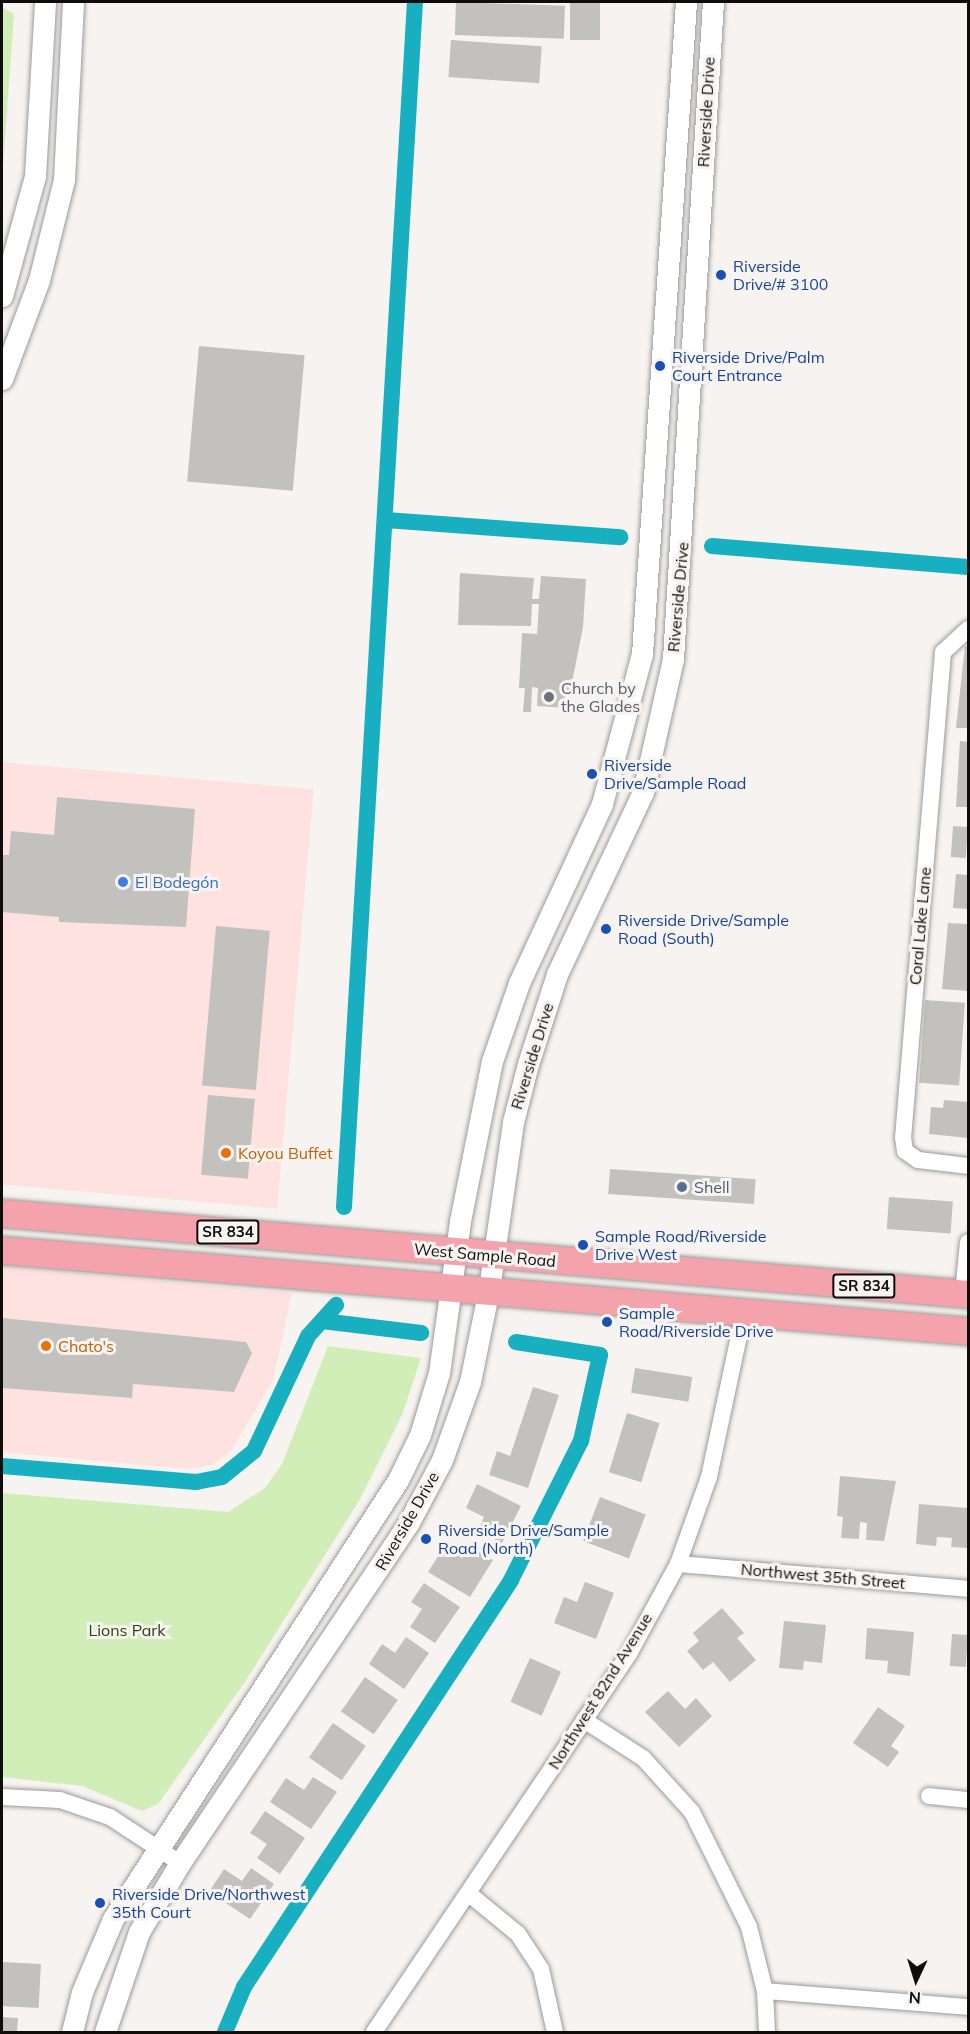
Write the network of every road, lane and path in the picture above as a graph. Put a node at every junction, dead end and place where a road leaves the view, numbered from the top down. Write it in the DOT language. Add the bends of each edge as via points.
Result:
graph roads {
  1 [pos="45,2"];
  2 [pos="73,2"];
  3 [pos="686,2"];
  4 [pos="713,2"];
  5 [pos="2,296"];
  6 [pos="2,379"];
  7 [pos="969,629"];
  8 [pos="969,1166"];
  9 [pos="2,1213"];
  10 [pos="62,1218"];
  11 [pos="2,1229"];
  12 [pos="969,1242"];
  13 [pos="2,1250"];
  14 [pos="455,1253"];
  15 [pos="491,1256"];
  16 [pos="453,1287"];
  17 [pos="489,1289"];
  18 [pos="966,1294"];
  19 [pos="744,1312"];
  20 [pos="969,1331"];
  21 [pos="678,1564"];
  22 [pos="969,1589"];
  23 [pos="584,1720"];
  24 [pos="928,1796"];
  25 [pos="2,1797"];
  26 [pos="969,1800"];
  27 [pos="155,1848"];
  28 [pos="180,1863"];
  29 [pos="468,1893"];
  30 [pos="765,1992"];
  31 [pos="969,2007"];
  32 [pos="72,2032"];
  33 [pos="105,2032"];
  34 [pos="374,2032"];
  35 [pos="555,2032"];
  36 [pos="767,2032"];
  1 -- 5 [label="street" via="35,176"];
  2 -- 6 [label="street" via="64,180 39,280"];
  3 -- 14 [label="street, Riverside Drive" via="642,654 602,804 519,983 492,1061"];
  4 -- 15 [label="street, Riverside Drive" via="683,536 669,682 643,792 557,974 528,1064 513,1122"];
  7 -- 8 [label="street, Coral Lake Lane" via="953,637 943,652 903,1137 905,1151 918,1160"];
  9 -- 10 [label="main road, West Sample Road / SR 834"];
  10 -- 11 [label="main road" via="36,1231"];
  10 -- 14 [label="main road, West Sample Road / SR 834"];
  12 -- 18 [label="street"];
  13 -- 16 [label="main road, West Sample Road / SR 834"];
  14 -- 15 [label="main road, West Sample Road / SR 834"];
  14 -- 16 [label="street, Riverside Drive"];
  15 -- 17 [label="street, Riverside Drive"];
  15 -- 18 [label="main road, West Sample Road / SR 834"];
  16 -- 17 [label="main road, West Sample Road / SR 834"];
  16 -- 27 [label="street, Riverside Drive" via="440,1372 420,1435 398,1480"];
  17 -- 19 [label="main road, West Sample Road / SR 834"];
  17 -- 28 [label="street, Riverside Drive" via="470,1382 423,1498"];
  19 -- 20 [label="main road, West Sample Road / SR 834"];
  19 -- 21 [label="street, Northwest 82nd Avenue" via="709,1476"];
  21 -- 22 [label="street, Northwest 35th Street"];
  21 -- 23 [label="street, Northwest 82nd Avenue"];
  23 -- 29 [label="street, Northwest 82nd Avenue"];
  23 -- 30 [label="street" via="643,1758 692,1812 749,1927"];
  24 -- 26 [label="street"];
  25 -- 27 [label="street" via="60,1800 110,1817"];
  27 -- 28 [label="street"];
  27 -- 32 [label="street, Riverside Drive" via="113,1919 82,1992"];
  28 -- 33 [label="street, Riverside Drive" via="140,1932"];
  29 -- 34 [label="street, Northwest 82nd Avenue"];
  29 -- 35 [label="street" via="518,1934 541,1969"];
  30 -- 31 [label="street"];
  30 -- 36 [label="street"];
}
